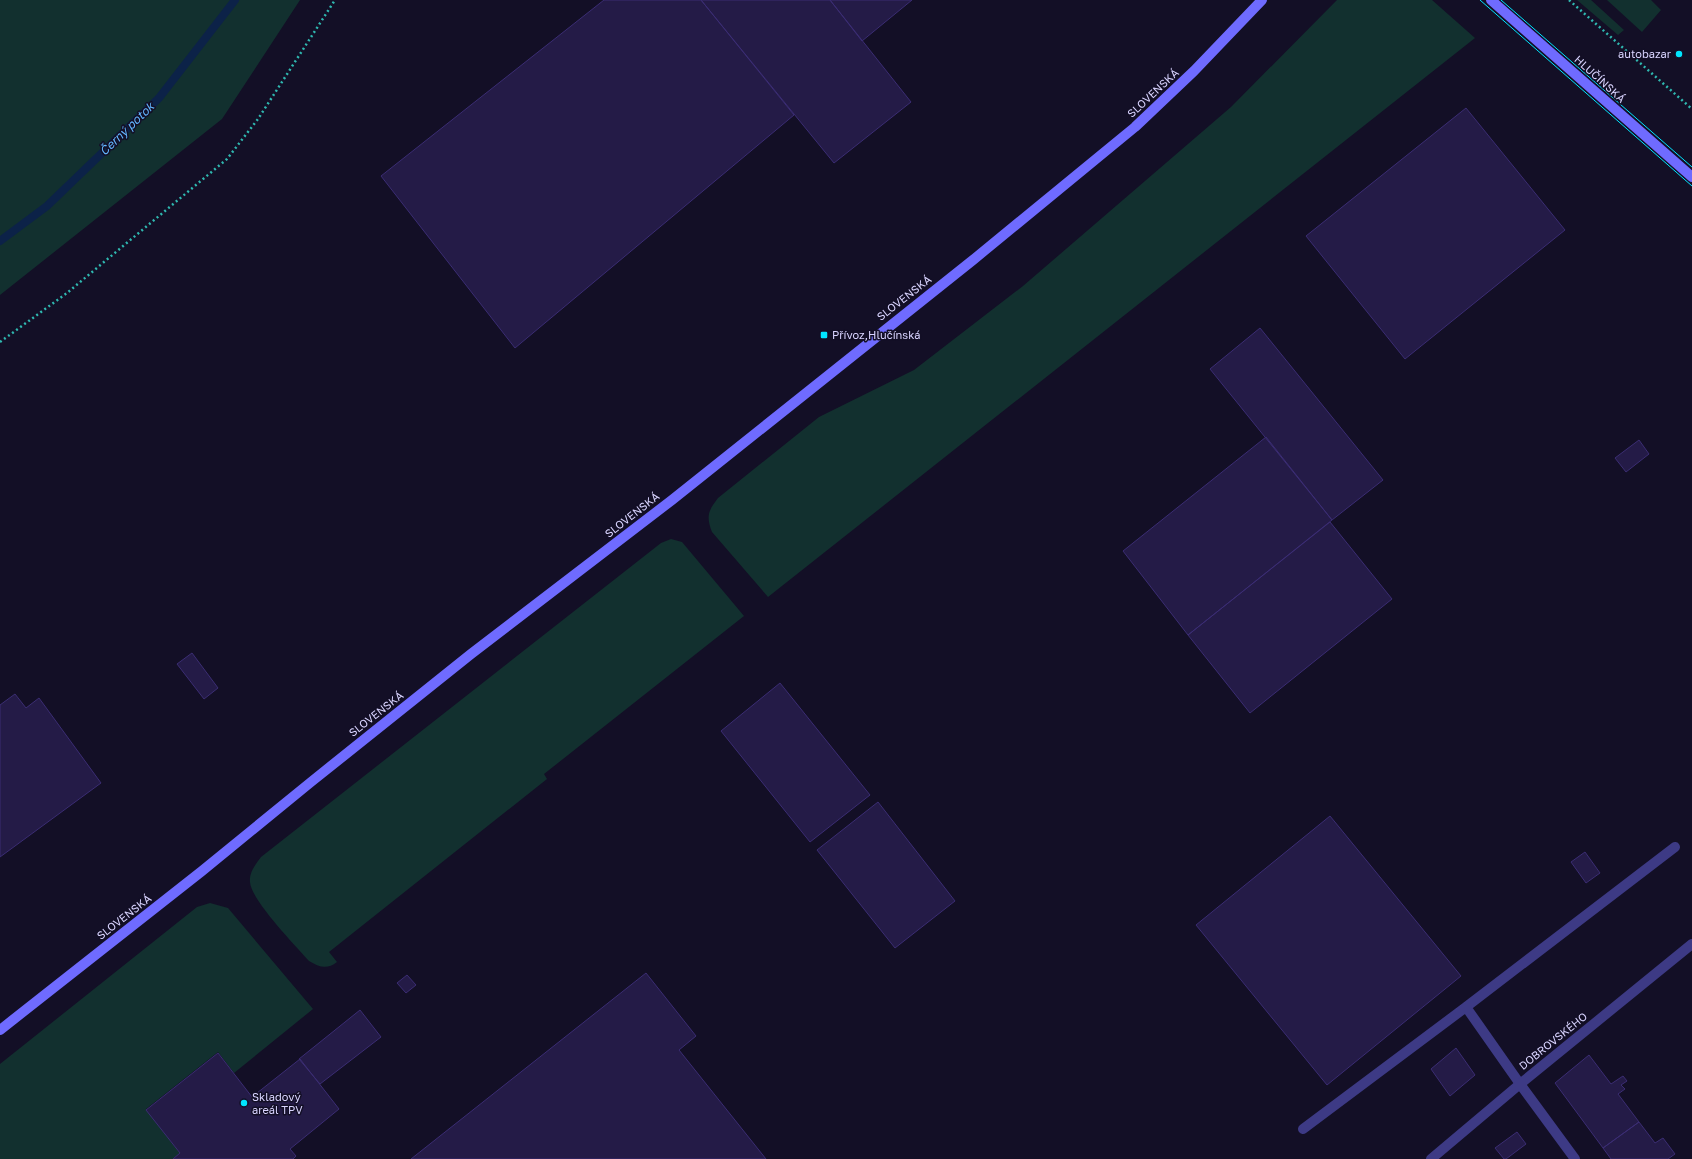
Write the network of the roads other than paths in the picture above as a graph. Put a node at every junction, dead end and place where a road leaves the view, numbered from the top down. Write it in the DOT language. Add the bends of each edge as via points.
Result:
graph roads {
  1 [pos="1262,0"];
  2 [pos="1491,0"];
  3 [pos="1692,177"];
  4 [pos="1675,847"];
  5 [pos="1692,944"];
  6 [pos="1466,1007"];
  7 [pos="0,1030"];
  8 [pos="1520,1084"];
  9 [pos="1303,1129"];
  10 [pos="1431,1159"];
  11 [pos="1575,1159"];
  1 -- 7 [label="street, SLOVENSKÁ" via="1194,71 1135,127 1012,228 672,500 472,654"];
  2 -- 3 [label="street, HLUČÍNSKÁ"];
  4 -- 6 [label="street"];
  5 -- 8 [label="street, DOBROVSKÉHO"];
  6 -- 8 [label="street"];
  6 -- 9 [label="street"];
  8 -- 10 [label="street, DOBROVSKÉHO"];
  8 -- 11 [label="street"];
}
